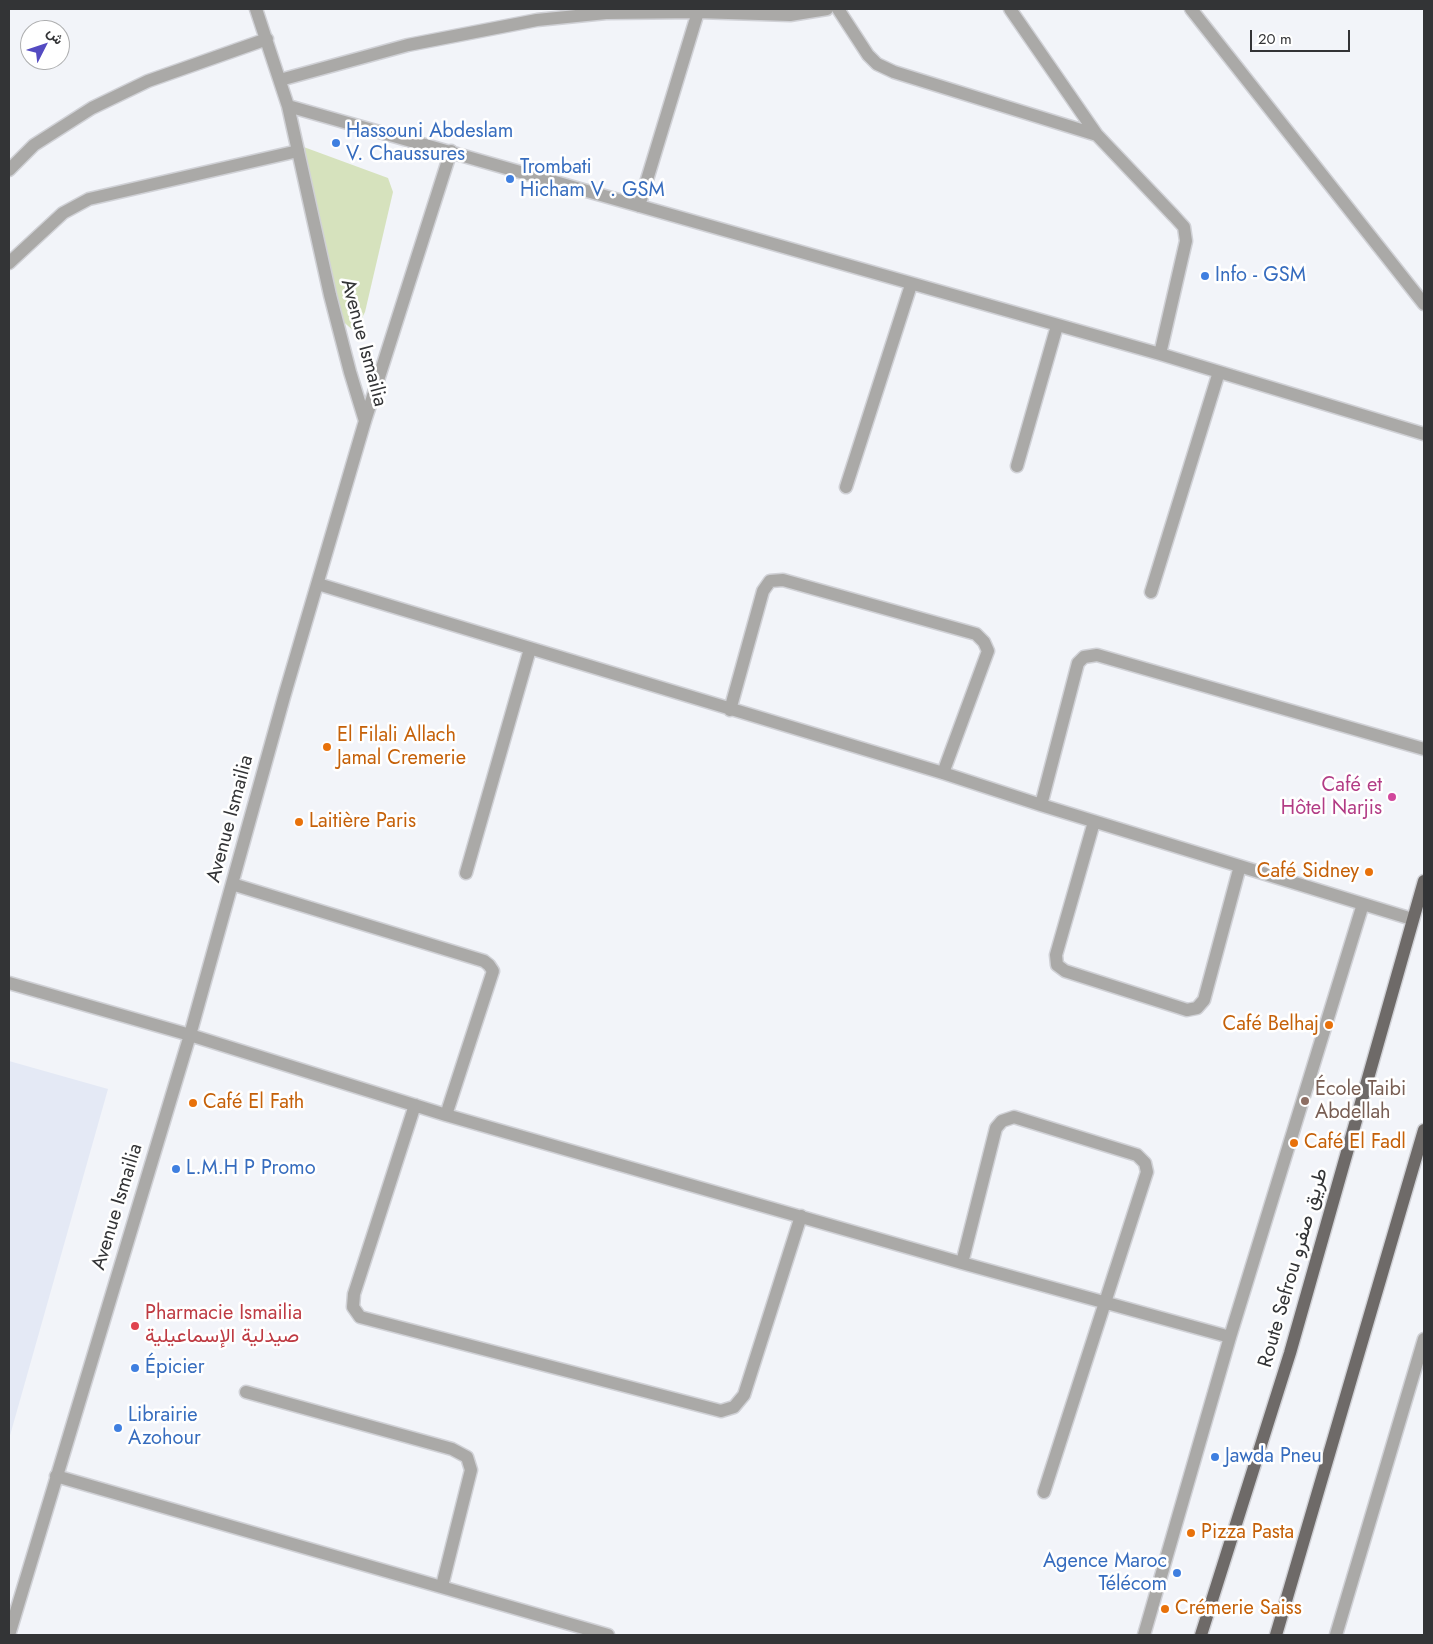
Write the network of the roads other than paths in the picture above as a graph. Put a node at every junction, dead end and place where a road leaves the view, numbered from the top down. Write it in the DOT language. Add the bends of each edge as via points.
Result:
graph roads {
  1 [pos="256,9"];
  2 [pos="828,9"];
  3 [pos="838,9"];
  4 [pos="1010,9"];
  5 [pos="1191,9"];
  6 [pos="605,11"];
  7 [pos="698,12"];
  8 [pos="267,39"];
  9 [pos="280,80"];
  10 [pos="288,106"];
  11 [pos="1097,135"];
  12 [pos="298,151"];
  13 [pos="451,151"];
  14 [pos="9,170"];
  15 [pos="639,206"];
  16 [pos="9,263"];
  17 [pos="911,285"];
  18 [pos="1424,304"];
  19 [pos="1057,326"];
  20 [pos="1160,354"];
  21 [pos="1218,372"];
  22 [pos="365,421"];
  23 [pos="1424,434"];
  24 [pos="1018,466"];
  25 [pos="846,487"];
  26 [pos="318,584"];
  27 [pos="1151,592"];
  28 [pos="530,650"];
  29 [pos="730,710"];
  30 [pos="1424,750"];
  31 [pos="943,773"];
  32 [pos="1042,806"];
  33 [pos="1094,822"];
  34 [pos="1240,866"];
  35 [pos="466,873"];
  36 [pos="1424,881"];
  37 [pos="232,884"];
  38 [pos="1363,904"];
  39 [pos="1412,919"];
  40 [pos="9,983"];
  41 [pos="190,1035"];
  42 [pos="415,1105"];
  43 [pos="446,1115"];
  44 [pos="1424,1130"];
  45 [pos="801,1216"];
  46 [pos="962,1263"];
  47 [pos="1106,1304"];
  48 [pos="1230,1337"];
  49 [pos="1424,1339"];
  50 [pos="246,1392"];
  51 [pos="56,1476"];
  52 [pos="1044,1492"];
  53 [pos="442,1586"];
  54 [pos="9,1635"];
  55 [pos="608,1635"];
  56 [pos="1144,1635"];
  57 [pos="1201,1635"];
  58 [pos="1276,1635"];
  59 [pos="1336,1635"];
  1 -- 8 [label="street, Avenue Ismailia"];
  2 -- 7 [label="street" via="790,16"];
  3 -- 11 [label="street" via="877,64"];
  4 -- 11 [label="street"];
  5 -- 18 [label="street"];
  6 -- 7 [label="street"];
  6 -- 9 [label="street" via="537,20 408,45"];
  7 -- 15 [label="street"];
  8 -- 9 [label="street, Avenue Ismailia"];
  8 -- 14 [label="street" via="148,81 92,108 34,145"];
  9 -- 10 [label="street, Avenue Ismailia"];
  10 -- 12 [label="street, Avenue Ismailia"];
  10 -- 13 [label="street"];
  11 -- 20 [label="street" via="1184,227 1186,241"];
  12 -- 16 [label="street" via="90,199 63,213"];
  12 -- 22 [label="street, Avenue Ismailia" via="332,305"];
  13 -- 15 [label="street"];
  13 -- 22 [label="street"];
  15 -- 17 [label="street"];
  17 -- 19 [label="street"];
  17 -- 25 [label="street"];
  19 -- 20 [label="street"];
  19 -- 24 [label="street"];
  20 -- 21 [label="street"];
  21 -- 23 [label="street"];
  21 -- 27 [label="street"];
  22 -- 26 [label="street, Avenue Ismailia"];
  26 -- 28 [label="street"];
  26 -- 37 [label="street, Avenue Ismailia"];
  28 -- 29 [label="street"];
  28 -- 35 [label="street"];
  29 -- 31 [label="street"];
  29 -- 31 [label="street" via="763,591 770,581 783,580 976,634 988,651"];
  30 -- 32 [label="street" via="1097,656 1084,657 1078,663"];
  31 -- 32 [label="street"];
  32 -- 33 [label="street"];
  33 -- 34 [label="street"];
  33 -- 34 [label="street" via="1056,955 1057,965 1065,971 1187,1010 1197,1008 1204,1000"];
  34 -- 38 [label="street"];
  36 -- 39 [label="main road, Route Sefrou طريق صفرو"];
  37 -- 41 [label="street, Avenue Ismailia"];
  37 -- 43 [label="street" via="489,965 493,970"];
  38 -- 39 [label="street"];
  38 -- 48 [label="street"];
  39 -- 57 [label="main road, Route Sefrou طريق صفرو" via="1290,1353"];
  40 -- 41 [label="street"];
  41 -- 42 [label="street"];
  41 -- 51 [label="street, Avenue Ismailia"];
  42 -- 43 [label="street"];
  42 -- 45 [label="street" via="354,1294 353,1307 360,1316 721,1411 734,1407 744,1395"];
  43 -- 45 [label="street"];
  44 -- 58 [label="main road"];
  45 -- 46 [label="street"];
  46 -- 47 [label="street"];
  46 -- 47 [label="street" via="996,1128 1002,1120 1014,1118 1137,1155 1145,1163 1147,1172"];
  47 -- 48 [label="street"];
  47 -- 52 [label="street"];
  48 -- 56 [label="street"];
  49 -- 59 [label="street"];
  50 -- 53 [label="street" via="452,1449 467,1458 471,1470"];
  51 -- 53 [label="street"];
  51 -- 54 [label="street, Avenue Ismailia"];
  53 -- 55 [label="street"];
}
